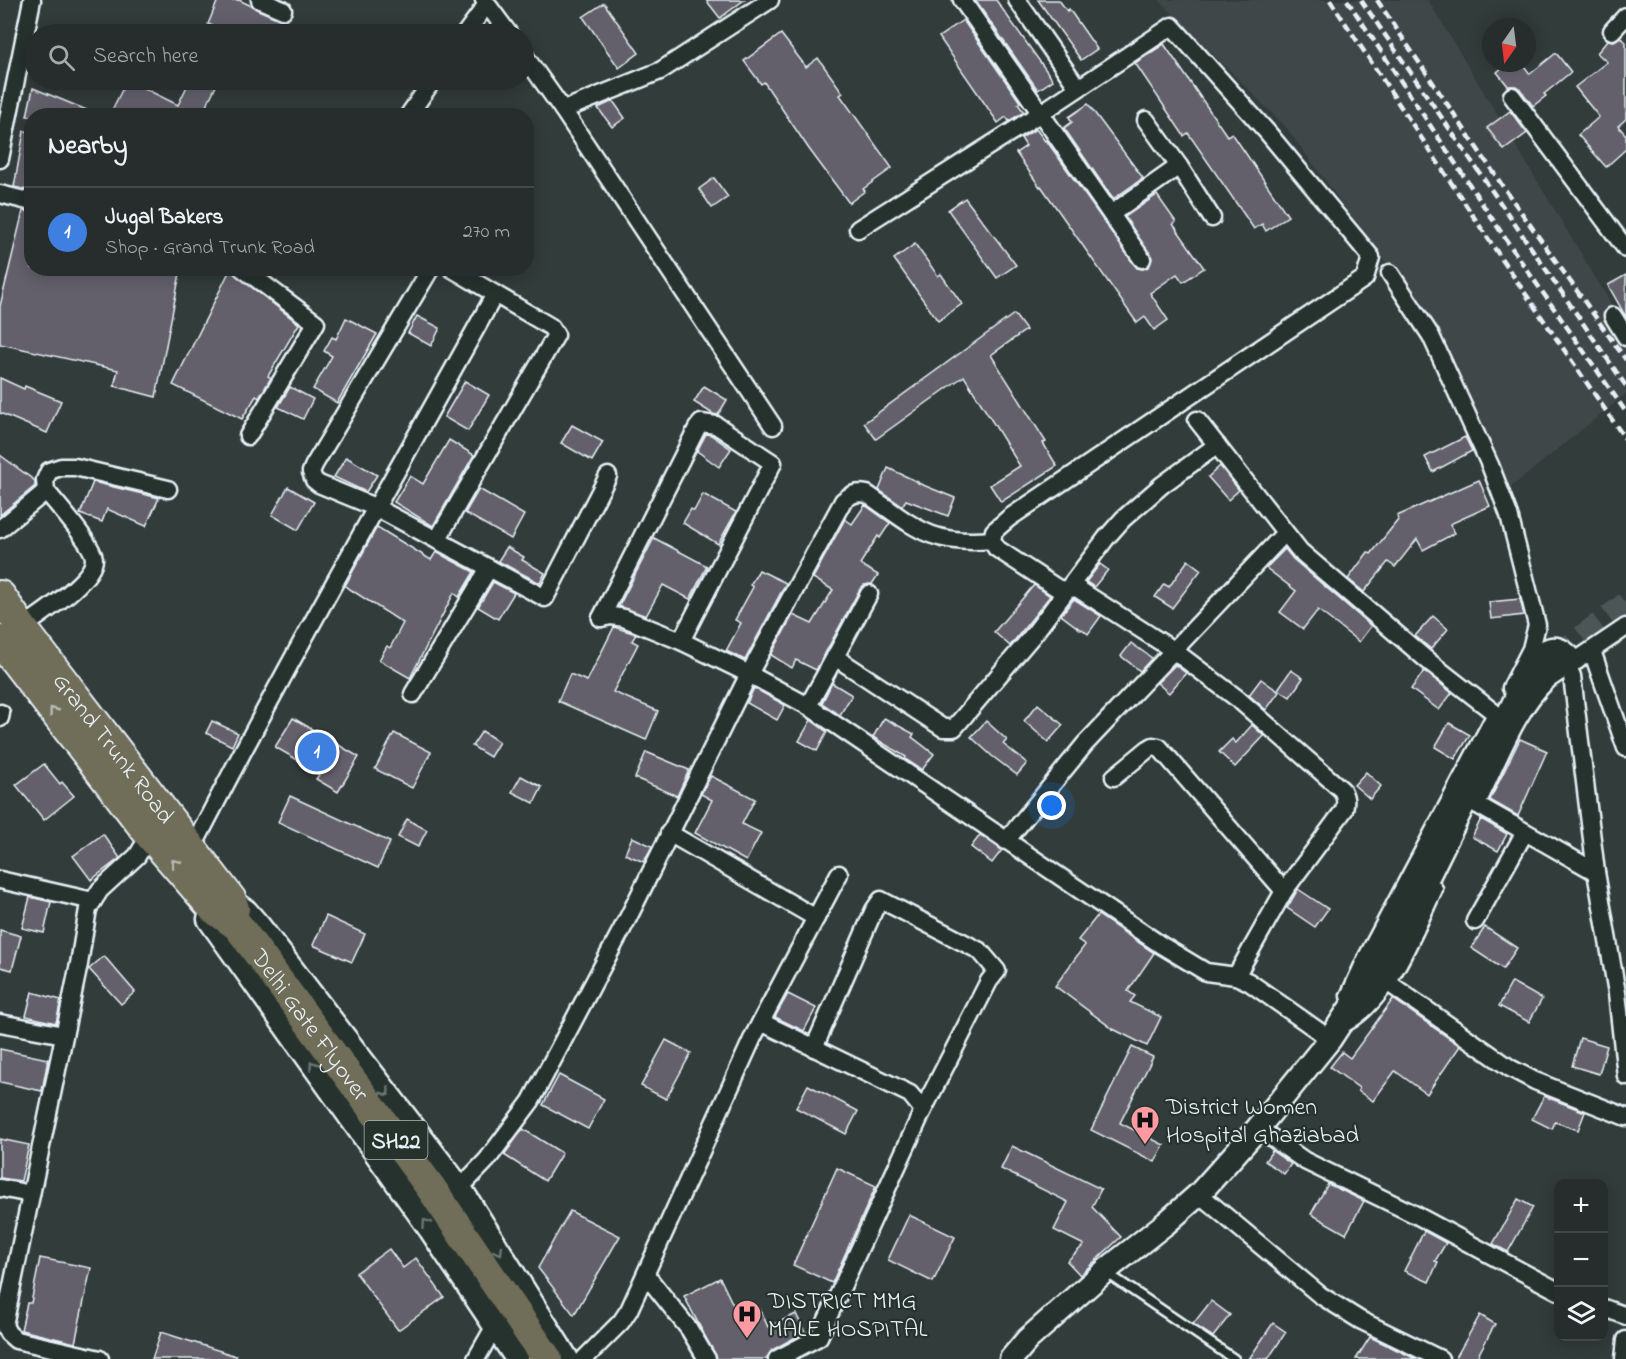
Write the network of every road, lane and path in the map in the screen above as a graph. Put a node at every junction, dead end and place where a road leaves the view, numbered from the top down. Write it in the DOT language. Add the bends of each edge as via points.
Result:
graph roads {
  1 [pos="32,0"];
  2 [pos="260,0"];
  3 [pos="770,0"];
  4 [pos="962,0"];
  5 [pos="1017,0"];
  6 [pos="486,2"];
  7 [pos="283,9"];
  8 [pos="1626,16"];
  9 [pos="27,24"];
  10 [pos="472,24"];
  11 [pos="502,24"];
  12 [pos="1612,31"];
  13 [pos="24,40"];
  14 [pos="534,69"];
  15 [pos="1078,88"];
  16 [pos="426,90"];
  17 [pos="1512,96"];
  18 [pos="414,108"];
  19 [pos="563,110"];
  20 [pos="1041,112"];
  21 [pos="1146,120"];
  22 [pos="0,159"];
  23 [pos="1179,166"];
  24 [pos="0,194"];
  25 [pos="24,200"];
  26 [pos="1111,214"];
  27 [pos="1212,218"];
  28 [pos="858,229"];
  29 [pos="1626,249"];
  30 [pos="1142,259"];
  31 [pos="1390,273"];
  32 [pos="253,276"];
  33 [pos="425,276"];
  34 [pos="465,276"];
  35 [pos="495,294"];
  36 [pos="1613,316"];
  37 [pos="1626,337"];
  38 [pos="1197,420"];
  39 [pos="773,426"];
  40 [pos="248,436"];
  41 [pos="1217,445"];
  42 [pos="608,476"];
  43 [pos="168,489"];
  44 [pos="46,491"];
  45 [pos="376,508"];
  46 [pos="0,529"];
  47 [pos="1285,533"];
  48 [pos="437,540"];
  49 [pos="992,540"];
  50 [pos="489,568"];
  51 [pos="1068,590"];
  52 [pos="869,594"];
  53 [pos="0,596"];
  54 [pos="1626,627"];
  55 [pos="11,634"];
  56 [pos="681,641"];
  57 [pos="1173,650"];
  58 [pos="1592,651"];
  59 [pos="835,657"];
  60 [pos="1527,659"];
  61 [pos="1567,661"];
  62 [pos="749,674"];
  63 [pos="413,694"];
  64 [pos="808,706"];
  65 [pos="1496,714"];
  66 [pos="1626,748"];
  67 [pos="1114,777"];
  68 [pos="1476,804"];
  69 [pos="1525,832"];
  70 [pos="669,833"];
  71 [pos="150,835"];
  72 [pos="1006,841"];
  73 [pos="192,849"];
  74 [pos="1596,873"];
  75 [pos="840,874"];
  76 [pos="0,880"];
  77 [pos="1284,891"];
  78 [pos="93,901"];
  79 [pos="227,912"];
  80 [pos="816,918"];
  81 [pos="1475,921"];
  82 [pos="1236,976"];
  83 [pos="1387,982"];
  84 [pos="760,1022"];
  85 [pos="0,1023"];
  86 [pos="1335,1032"];
  87 [pos="64,1035"];
  88 [pos="814,1048"];
  89 [pos="1626,1076"];
  90 [pos="923,1110"];
  91 [pos="1626,1117"];
  92 [pos="1258,1128"];
  93 [pos="0,1188"];
  94 [pos="460,1188"];
  95 [pos="32,1194"];
  96 [pos="1199,1194"];
  97 [pos="1105,1271"];
  98 [pos="646,1275"];
  99 [pos="1554,1289"];
  100 [pos="1608,1309"];
  101 [pos="1626,1316"];
  102 [pos="496,1324"];
  103 [pos="8,1338"];
  104 [pos="1626,1340"];
  105 [pos="100,1359"];
  106 [pos="476,1359"];
  107 [pos="518,1359"];
  108 [pos="546,1359"];
  109 [pos="567,1359"];
  110 [pos="584,1359"];
  111 [pos="706,1359"];
  112 [pos="777,1359"];
  113 [pos="1011,1359"];
  114 [pos="1234,1359"];
  115 [pos="1440,1359"];
  116 [pos="1624,1359"];
  1 -- 9 [label="street"];
  2 -- 7 [label="street"];
  3 -- 19 [label="street" via="660,71"];
  4 -- 20 [label="street"];
  5 -- 15 [label="street"];
  6 -- 10 [label="street"];
  6 -- 11 [label="street"];
  8 -- 12 [label="street"];
  13 -- 22 [label="street"];
  14 -- 19 [label="street"];
  15 -- 20 [label="street"];
  15 -- 49 [label="street" via="1172,26 1371,257 1365,278 1009,518 994,531"];
  16 -- 18 [label="street"];
  17 -- 29 [label="street"];
  19 -- 39 [label="street"];
  20 -- 26 [label="street"];
  20 -- 28 [label="street"];
  21 -- 23 [label="street"];
  23 -- 26 [label="street"];
  23 -- 27 [label="street"];
  24 -- 25 [label="street"];
  26 -- 30 [label="street"];
  31 -- 60 [label="street" via="1431,336 1509,515 1537,625"];
  32 -- 40 [label="street" via="316,323"];
  33 -- 45 [label="street" via="311,472 319,484"];
  34 -- 35 [label="street"];
  35 -- 45 [label="street"];
  35 -- 48 [label="street" via="551,327 556,335"];
  36 -- 37 [label="street"];
  38 -- 41 [label="street"];
  41 -- 47 [label="street"];
  41 -- 51 [label="street" via="1124,519"];
  42 -- 50 [label="street" via="544,598"];
  43 -- 44 [label="street" via="61,467 49,471"];
  44 -- 46 [label="street"];
  44 -- 55 [label="street" via="89,547 94,558 91,571 82,582"];
  45 -- 48 [label="street"];
  45 -- 73 [label="street"];
  47 -- 57 [label="street"];
  47 -- 65 [label="street" via="1315,565"];
  48 -- 50 [label="street"];
  49 -- 51 [label="street" via="996,548 1048,583"];
  49 -- 62 [label="street" via="939,539 922,532 867,494 849,496"];
  50 -- 63 [label="street"];
  51 -- 57 [label="street" via="1078,589"];
  51 -- 59 [label="street" via="954,728 943,728"];
  52 -- 59 [label="street"];
  53 -- 55 [label="highway, Grand Trunk Road"];
  54 -- 58 [label="street"];
  71 -- 55 [label="highway, Grand Trunk Road / SH22, one-way"];
  55 -- 73 [label="highway, Grand Trunk Road"];
  56 -- 56 [label="street" via="624,618 601,618 697,428 700,423 708,423 773,464"];
  56 -- 62 [label="street"];
  57 -- 72 [label="street" via="1085,744"];
  57 -- 77 [label="street" via="1238,699 1345,795 1344,810"];
  58 -- 61 [label="street"];
  58 -- 66 [label="street"];
  59 -- 64 [label="street"];
  60 -- 61 [label="street" via="1552,645 1560,645"];
  60 -- 65 [label="street"];
  61 -- 68 [label="street" via="1530,699"];
  61 -- 74 [label="street"];
  61 -- 86 [label="main road" via="1528,678 1521,688 1416,900"];
  62 -- 64 [label="street"];
  62 -- 70 [label="street"];
  64 -- 72 [label="street"];
  65 -- 86 [label="street" via="1359,974"];
  67 -- 77 [label="street" via="1148,749 1159,747"];
  68 -- 69 [label="street"];
  68 -- 83 [label="street"];
  69 -- 74 [label="street"];
  69 -- 81 [label="street"];
  70 -- 80 [label="street"];
  70 -- 94 [label="street" via="531,1101 487,1160"];
  71 -- 78 [label="street" via="137,856"];
  79 -- 71 [label="highway, Grand Trunk Road / SH22, one-way"];
  72 -- 82 [label="street" via="1196,967"];
  73 -- 79 [label="highway, Grand Trunk Road"];
  74 -- 89 [label="street" via="1617,993"];
  75 -- 80 [label="street"];
  76 -- 78 [label="street"];
  77 -- 82 [label="street"];
  78 -- 87 [label="street" via="88,909"];
  79 -- 94 [label="main road, one-way" via="246,911 259,926"];
  102 -- 79 [label="main road, one-way" via="209,919"];
  79 -- 108 [label="highway, Delhi Gate Flyover / SH22" via="431,1188"];
  80 -- 84 [label="street"];
  82 -- 86 [label="street"];
  83 -- 86 [label="street" via="1373,1000"];
  83 -- 91 [label="street" via="1510,1068"];
  84 -- 88 [label="street"];
  84 -- 98 [label="street"];
  85 -- 87 [label="street"];
  86 -- 92 [label="main road"];
  87 -- 95 [label="street"];
  88 -- 90 [label="street" via="910,1094"];
  88 -- 90 [label="street" via="881,900 981,951 997,971"];
  90 -- 112 [label="street" via="819,1337"];
  92 -- 96 [label="main road"];
  92 -- 99 [label="street" via="1305,1161"];
  93 -- 95 [label="street"];
  94 -- 109 [label="main road, one-way"];
  95 -- 103 [label="street" via="4,1325"];
  96 -- 97 [label="main road"];
  96 -- 115 [label="street" via="1320,1295 1360,1320"];
  97 -- 113 [label="main road"];
  97 -- 114 [label="lane"];
  98 -- 110 [label="street" via="625,1316"];
  98 -- 111 [label="street" via="689,1329"];
  100 -- 101 [label="street"];
  102 -- 106 [label="street"];
  102 -- 107 [label="main road"];
  103 -- 105 [label="street"];
  104 -- 116 [label="street"];
}
